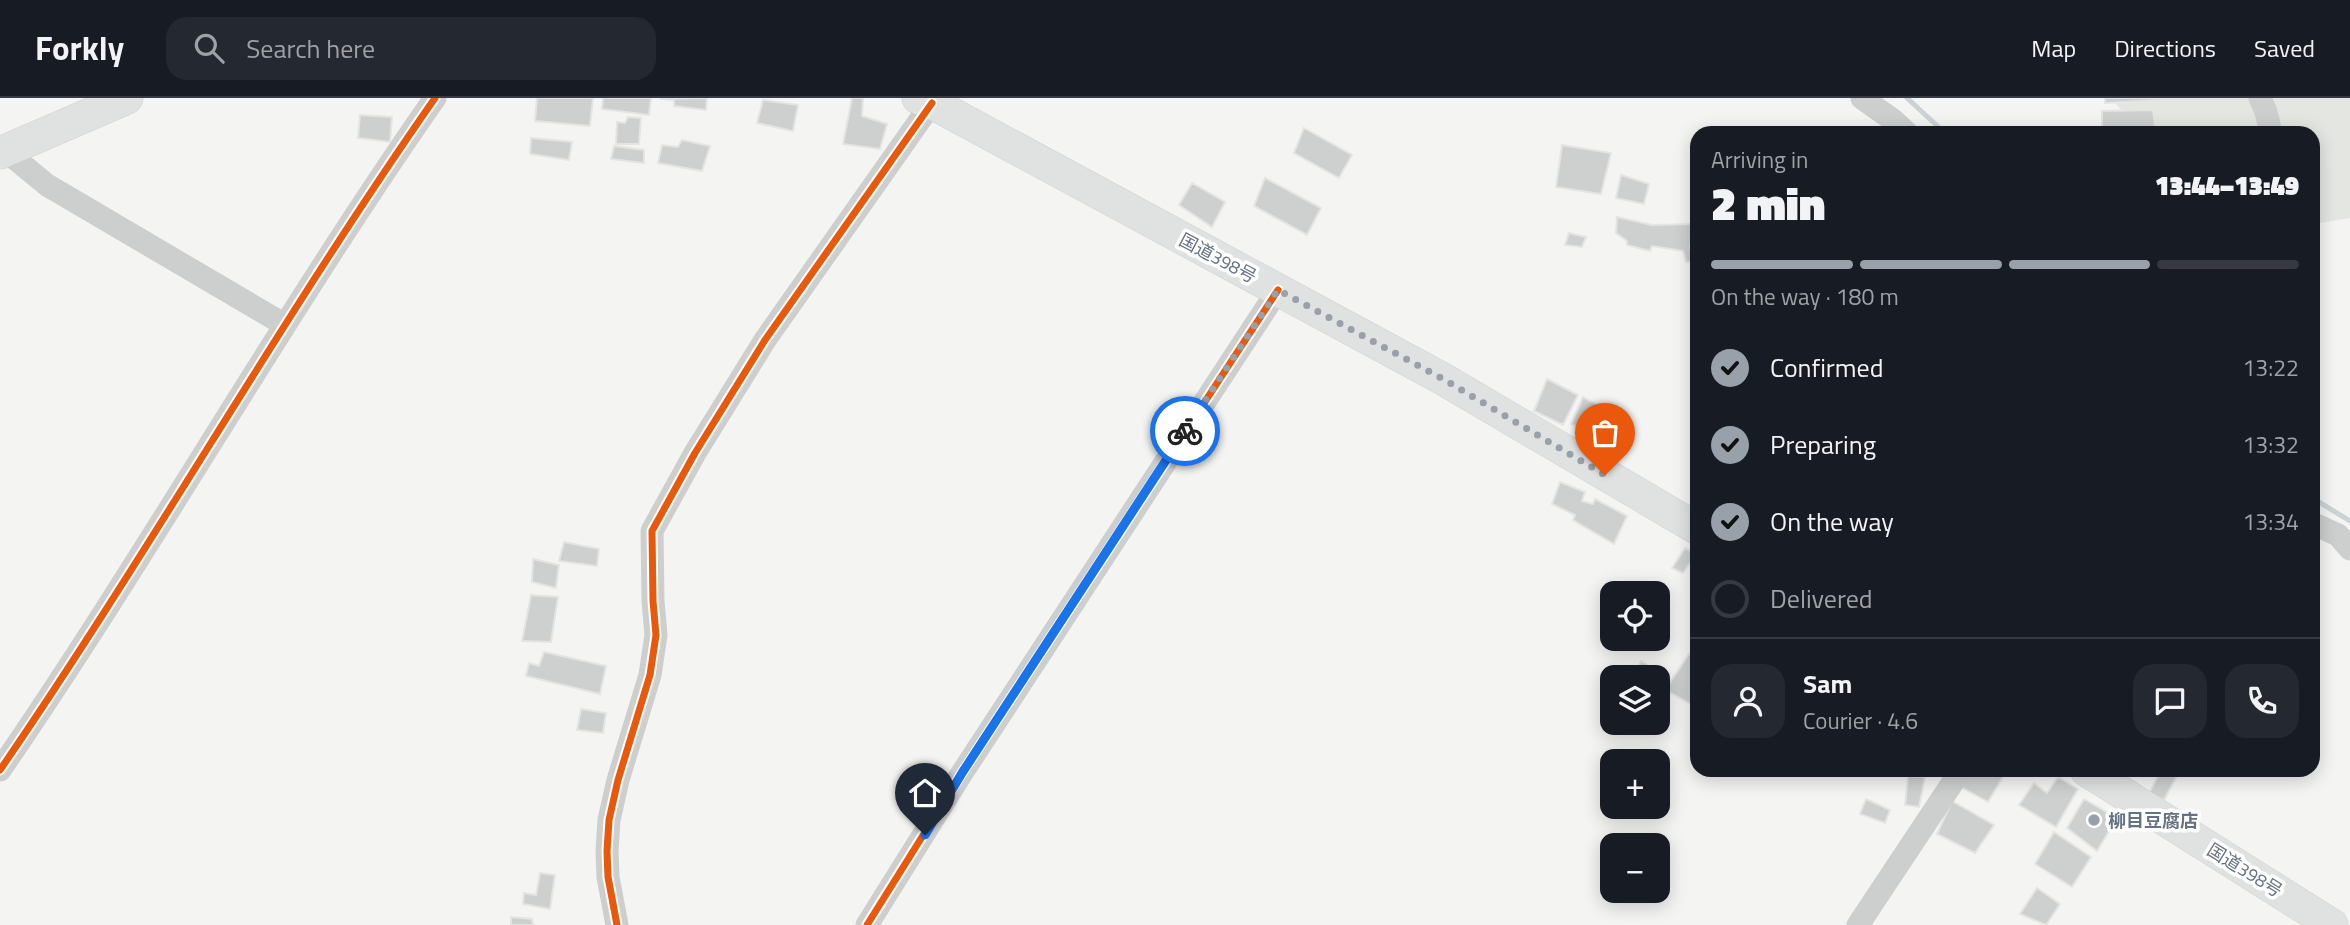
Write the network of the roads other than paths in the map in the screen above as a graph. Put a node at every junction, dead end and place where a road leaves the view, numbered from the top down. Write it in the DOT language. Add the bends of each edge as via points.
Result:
graph roads {
  1 [pos="127,98"];
  2 [pos="435,98"];
  3 [pos="1861,98"];
  4 [pos="2260,98"];
  5 [pos="925,100"];
  6 [pos="1899,126"];
  7 [pos="2269,126"];
  8 [pos="4,153"];
  9 [pos="1278,290"];
  10 [pos="285,325"];
  11 [pos="1690,524"];
  12 [pos="2320,527"];
  13 [pos="2350,549"];
  14 [pos="0,770"];
  15 [pos="1956,777"];
  16 [pos="2097,777"];
  17 [pos="617,925"];
  18 [pos="867,925"];
  19 [pos="1858,925"];
  20 [pos="2332,925"];
  1 -- 8 [label="highway"];
  2 -- 10 [label="street"];
  3 -- 6 [label="street"];
  4 -- 7 [label="street"];
  5 -- 9 [label="highway, 国道398号"];
  5 -- 17 [label="street" via="765,340 652,531 656,635 650,675 609,820 608,877"];
  8 -- 10 [label="street" via="47,186"];
  9 -- 11 [label="highway, 国道398号" via="1443,379"];
  9 -- 18 [label="street"];
  10 -- 14 [label="street"];
  12 -- 13 [label="street"];
  15 -- 19 [label="street"];
  16 -- 20 [label="highway, 国道398号"];
}
